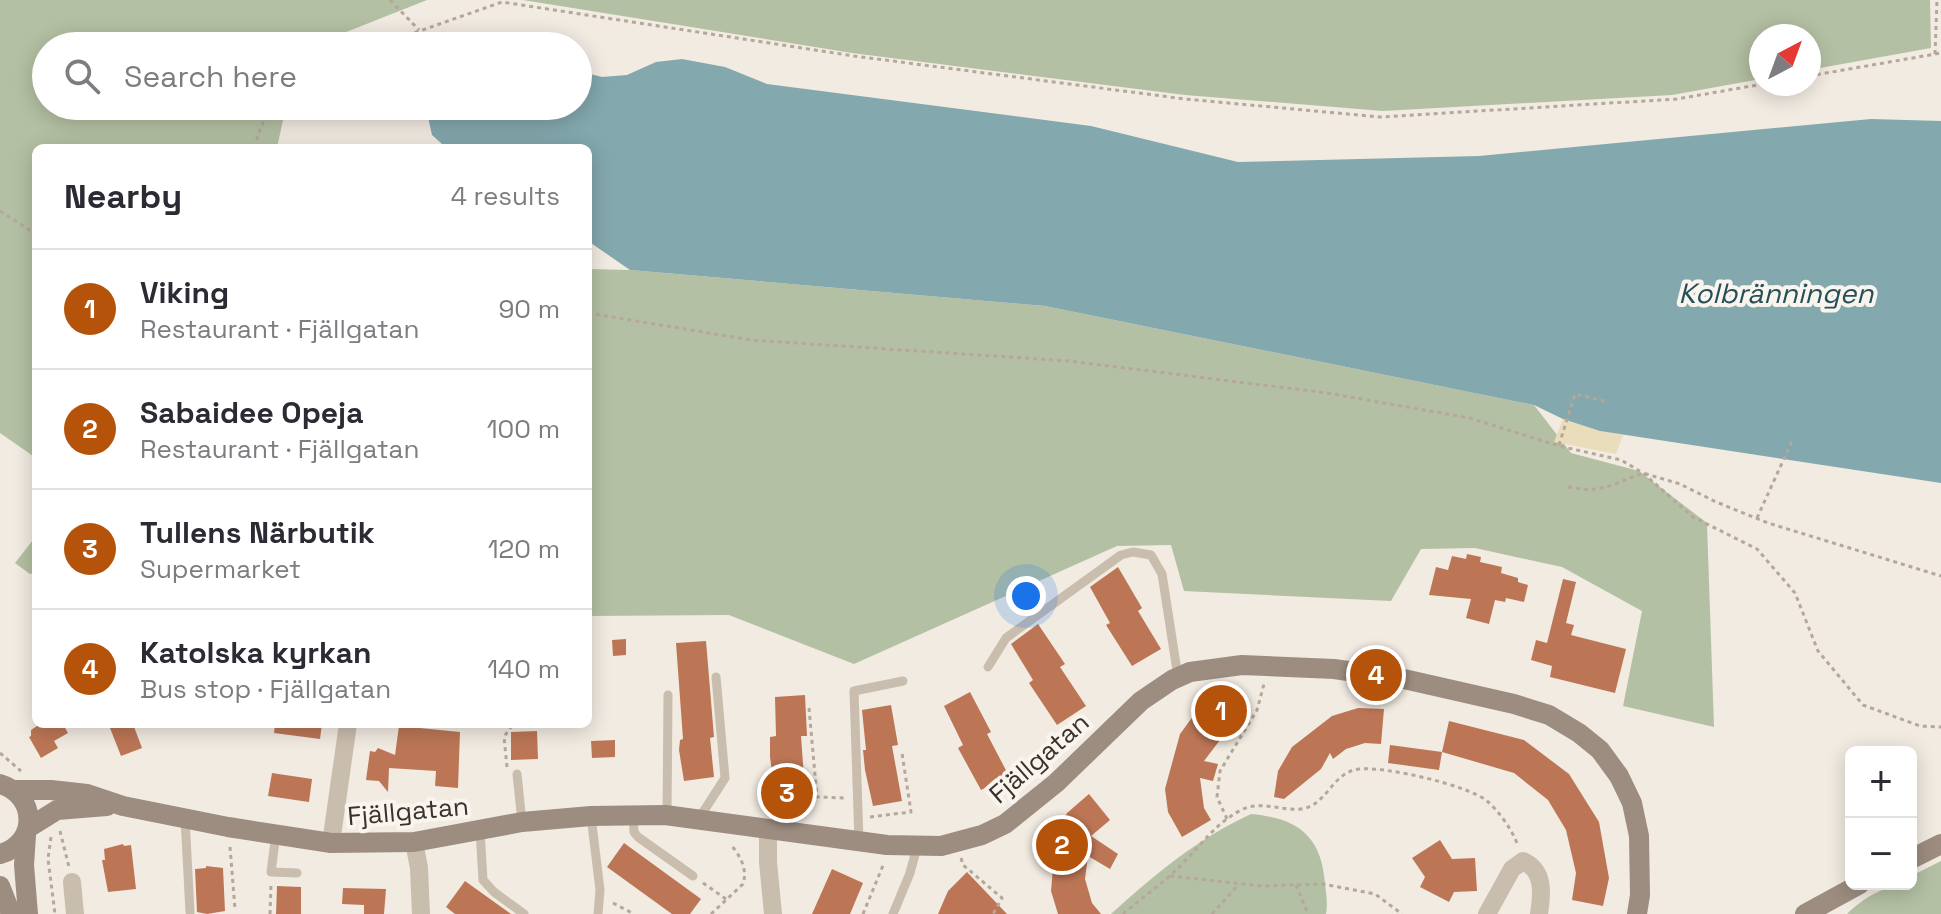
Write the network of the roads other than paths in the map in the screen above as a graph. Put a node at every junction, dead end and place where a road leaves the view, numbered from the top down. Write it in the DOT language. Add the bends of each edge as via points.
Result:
graph roads {
  1 [pos="988,667"];
  2 [pos="716,677"];
  3 [pos="1178,677"];
  4 [pos="903,681"];
  5 [pos="668,695"];
  6 [pos="347,728"];
  7 [pos="517,774"];
  8 [pos="5,784"];
  9 [pos="123,806"];
  10 [pos="633,815"];
  11 [pos="591,816"];
  12 [pos="667,816"];
  13 [pos="185,818"];
  14 [pos="698,820"];
  15 [pos="522,822"];
  16 [pos="768,828"];
  17 [pos="480,831"];
  18 [pos="27,832"];
  19 [pos="276,834"];
  20 [pos="859,841"];
  21 [pos="414,842"];
  22 [pos="331,843"];
  23 [pos="1941,844"];
  24 [pos="917,847"];
  25 [pos="0,854"];
  26 [pos="1917,856"];
  27 [pos="297,873"];
  28 [pos="693,876"];
  29 [pos="72,882"];
  30 [pos="0,886"];
  31 [pos="1848,890"];
  32 [pos="190,912"];
  33 [pos="11,914"];
  34 [pos="28,914"];
  35 [pos="75,914"];
  36 [pos="421,914"];
  37 [pos="524,914"];
  38 [pos="598,914"];
  39 [pos="773,914"];
  40 [pos="893,914"];
  41 [pos="1487,914"];
  42 [pos="1539,914"];
  43 [pos="1637,914"];
  44 [pos="1805,914"];
  1 -- 3 [label="lane" via="1006,638 1121,555 1133,552 1151,555 1162,574"];
  2 -- 14 [label="lane" via="725,778"];
  3 -- 24 [label="street, Fjällgatan" via="1141,701 1005,824 956,844"];
  3 -- 43 [label="street, Fjällgatan" via="1269,665 1334,669 1404,679 1549,715 1600,750 1632,803 1639,836"];
  4 -- 20 [label="lane" via="854,691"];
  5 -- 12 [label="lane"];
  6 -- 22 [label="street"];
  7 -- 15 [label="lane"];
  8 -- 9 [label="street, Fjällgatan" via="87,794"];
  8 -- 18 [label="street" via="26,804"];
  9 -- 13 [label="street, Fjällgatan"];
  9 -- 18 [label="street, Fjällgatan" via="57,810"];
  10 -- 11 [label="street, Fjällgatan"];
  10 -- 12 [label="street, Fjällgatan"];
  10 -- 28 [label="lane" via="638,837"];
  11 -- 15 [label="street, Fjällgatan"];
  11 -- 38 [label="lane"];
  12 -- 14 [label="street, Fjällgatan"];
  13 -- 19 [label="street, Fjällgatan"];
  13 -- 32 [label="lane"];
  14 -- 16 [label="street, Fjällgatan"];
  15 -- 17 [label="street, Fjällgatan"];
  16 -- 20 [label="street, Fjällgatan"];
  16 -- 39 [label="street"];
  17 -- 21 [label="street, Fjällgatan"];
  17 -- 37 [label="lane" via="483,880"];
  18 -- 25 [label="street, Fjällgatan" via="14,849"];
  18 -- 34 [label="street"];
  19 -- 22 [label="street, Fjällgatan"];
  19 -- 27 [label="lane" via="271,872"];
  20 -- 24 [label="street, Fjällgatan"];
  21 -- 22 [label="street, Fjällgatan"];
  21 -- 36 [label="street"];
  23 -- 26 [label="street"];
  24 -- 40 [label="lane"];
  29 -- 35 [label="street"];
  30 -- 33 [label="street"];
  31 -- 44 [label="street"];
  41 -- 42 [label="street" via="1512,869 1523,861 1542,885"];
}
